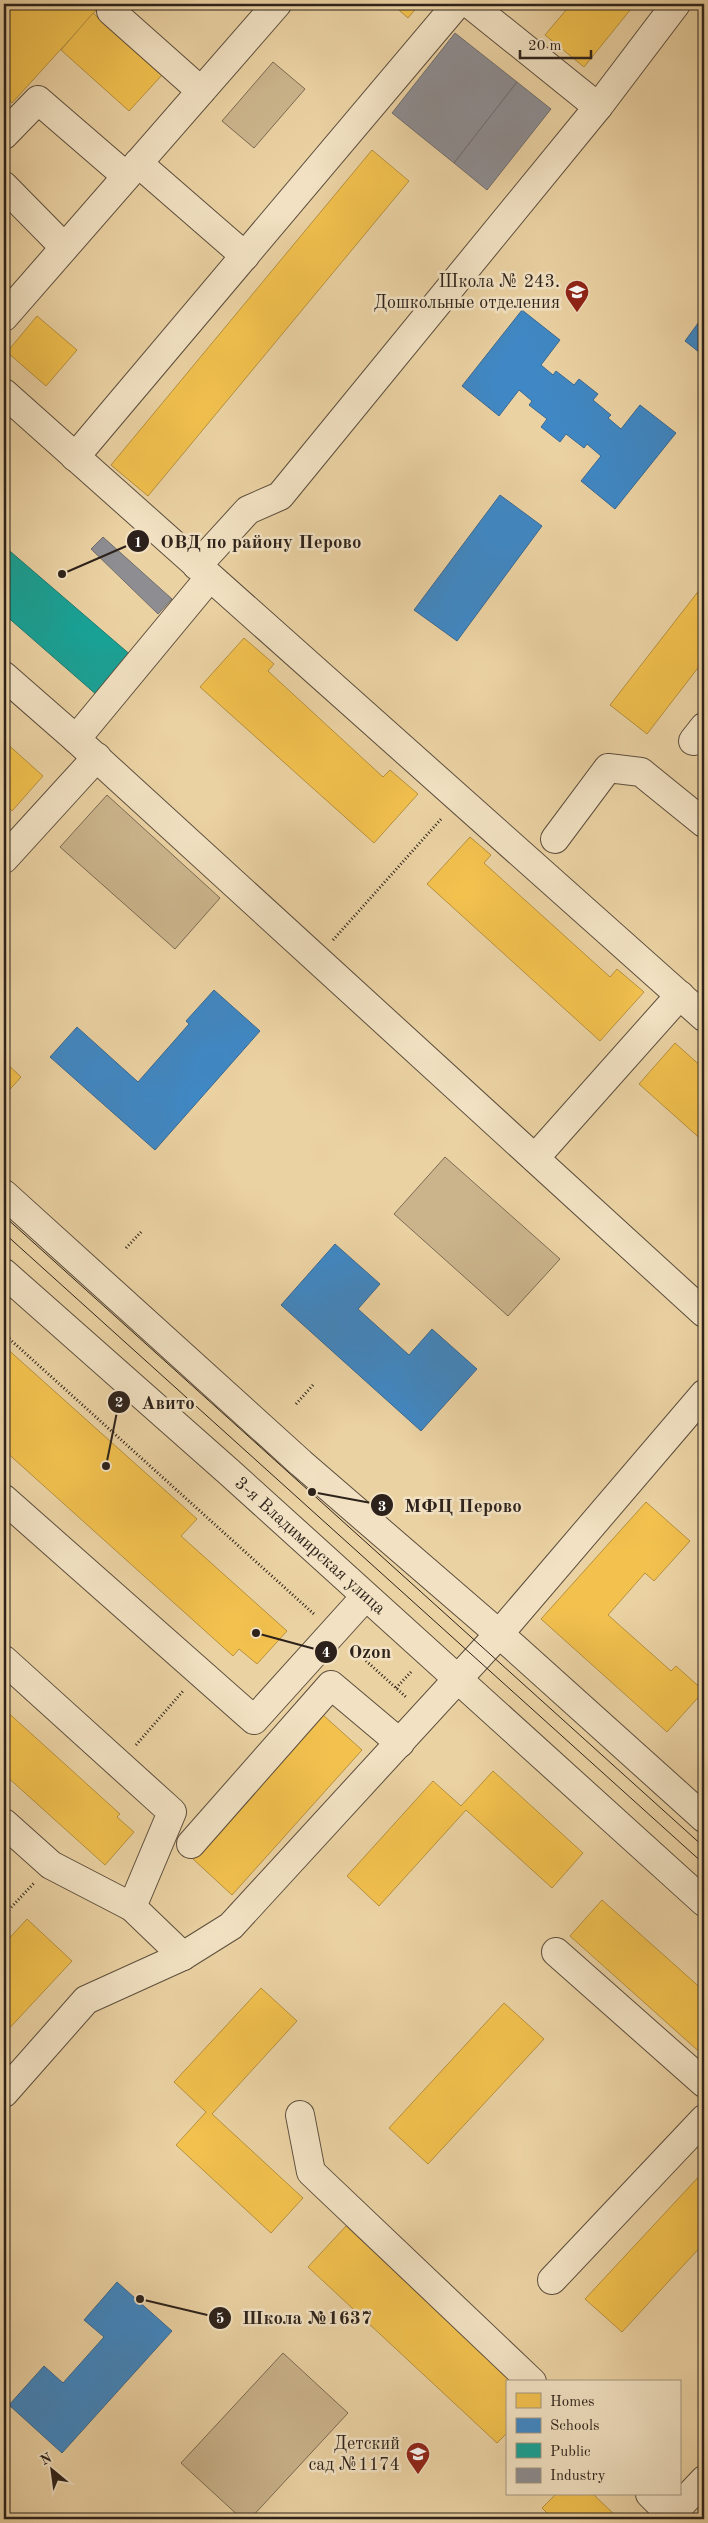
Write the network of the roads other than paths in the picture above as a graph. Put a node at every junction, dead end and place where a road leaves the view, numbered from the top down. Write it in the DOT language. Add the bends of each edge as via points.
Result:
graph roads {
  1 [pos="118,4"];
  2 [pos="277,4"];
  3 [pos="457,4"];
  4 [pos="470,4"];
  5 [pos="676,4"];
  6 [pos="201,91"];
  7 [pos="598,107"];
  8 [pos="4,135"];
  9 [pos="132,170"];
  10 [pos="4,186"];
  11 [pos="64,247"];
  12 [pos="245,256"];
  13 [pos="4,317"];
  14 [pos="4,393"];
  15 [pos="75,457"];
  16 [pos="203,572"];
  17 [pos="4,676"];
  18 [pos="76,739"];
  19 [pos="97,757"];
  20 [pos="704,823"];
  21 [pos="555,839"];
  22 [pos="8,861"];
  23 [pos="680,995"];
  24 [pos="704,1017"];
  25 [pos="535,1158"];
  26 [pos="4,1194"];
  27 [pos="4,1273"];
  28 [pos="704,1313"];
  29 [pos="704,1394"];
  30 [pos="4,1498"];
  31 [pos="365,1597"];
  32 [pos="499,1634"];
  33 [pos="4,1660"];
  34 [pos="456,1679"];
  35 [pos="400,1742"];
  36 [pos="704,1818"];
  37 [pos="4,1823"];
  38 [pos="191,1844"];
  39 [pos="704,1902"];
  40 [pos="132,1907"];
  41 [pos="556,1952"];
  42 [pos="184,1956"];
  43 [pos="704,2083"];
  44 [pos="4,2093"];
  45 [pos="300,2115"];
  46 [pos="704,2119"];
  47 [pos="552,2280"];
  48 [pos="530,2380"];
  49 [pos="704,2480"];
  50 [pos="652,2496"];
  1 -- 6 [label="street" via="111,11"];
  2 -- 6 [label="street"];
  3 -- 12 [label="street"];
  4 -- 7 [label="street"];
  5 -- 7 [label="street"];
  6 -- 9 [label="street"];
  7 -- 16 [label="street" via="280,496 248,510"];
  8 -- 9 [label="street" via="38,100"];
  9 -- 11 [label="street"];
  9 -- 12 [label="street"];
  10 -- 11 [label="street"];
  11 -- 13 [label="street"];
  12 -- 15 [label="street"];
  14 -- 15 [label="street"];
  15 -- 16 [label="street"];
  16 -- 18 [label="street"];
  16 -- 23 [label="street"];
  17 -- 18 [label="street"];
  18 -- 19 [label="street"];
  19 -- 22 [label="street"];
  19 -- 25 [label="street"];
  20 -- 21 [label="street" via="641,772 608,768"];
  23 -- 24 [label="street"];
  23 -- 25 [label="street"];
  25 -- 28 [label="street"];
  26 -- 32 [label="street" via="301,1463"];
  27 -- 31 [label="street, 3-я Владимирская улица"];
  29 -- 32 [label="street"];
  30 -- 31 [label="street" via="254,1720"];
  31 -- 34 [label="street, 3-я Владимирская улица"];
  32 -- 34 [label="street"];
  32 -- 36 [label="street"];
  33 -- 40 [label="street" via="172,1812"];
  34 -- 35 [label="street"];
  34 -- 39 [label="street, 3-я Владимирская улица"];
  35 -- 38 [label="street" via="331,1685"];
  35 -- 42 [label="street" via="231,1926"];
  37 -- 40 [label="street" via="50,1865"];
  40 -- 42 [label="street"];
  41 -- 43 [label="street"];
  42 -- 44 [label="street" via="86,2000"];
  45 -- 48 [label="street" via="311,2172"];
  46 -- 47 [label="street"];
  49 -- 50 [label="street" via="671,2515"];
}
